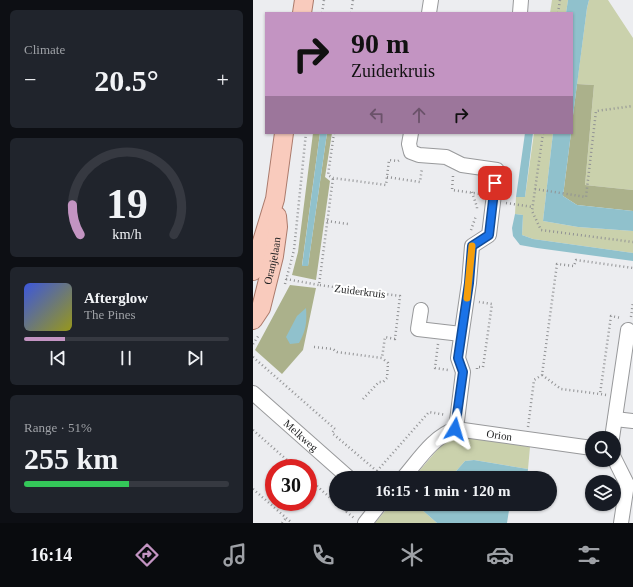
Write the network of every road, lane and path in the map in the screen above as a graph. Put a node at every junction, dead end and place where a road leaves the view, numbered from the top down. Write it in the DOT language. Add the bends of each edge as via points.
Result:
graph roads {
  1 [pos="304,0"];
  2 [pos="324,0"];
  3 [pos="353,0"];
  4 [pos="431,0"];
  5 [pos="521,0"];
  6 [pos="560,0"];
  7 [pos="302,12"];
  8 [pos="322,12"];
  9 [pos="351,12"];
  10 [pos="429,12"];
  11 [pos="520,12"];
  12 [pos="558,12"];
  13 [pos="633,106"];
  14 [pos="285,134"];
  15 [pos="334,134"];
  16 [pos="411,134"];
  17 [pos="543,134"];
  18 [pos="418,154"];
  19 [pos="455,162"];
  20 [pos="387,177"];
  21 [pos="333,178"];
  22 [pos="535,189"];
  23 [pos="472,192"];
  24 [pos="493,198"];
  25 [pos="275,199"];
  26 [pos="533,207"];
  27 [pos="327,221"];
  28 [pos="348,224"];
  29 [pos="633,242"];
  30 [pos="472,246"];
  31 [pos="633,268"];
  32 [pos="253,272"];
  33 [pos="287,279"];
  34 [pos="319,285"];
  35 [pos="466,300"];
  36 [pos="633,302"];
  37 [pos="421,310"];
  38 [pos="253,320"];
  39 [pos="627,322"];
  40 [pos="440,331"];
  41 [pos="461,334"];
  42 [pos="314,347"];
  43 [pos="253,357"];
  44 [pos="382,358"];
  45 [pos="470,373"];
  46 [pos="542,375"];
  47 [pos="253,393"];
  48 [pos="600,394"];
  49 [pos="619,396"];
  50 [pos="363,399"];
  51 [pos="615,418"];
  52 [pos="633,421"];
  53 [pos="456,422"];
  54 [pos="613,431"];
  55 [pos="254,432"];
  56 [pos="526,439"];
  57 [pos="585,447"];
  58 [pos="286,459"];
  59 [pos="618,467"];
  60 [pos="341,471"];
  61 [pos="377,471"];
  62 [pos="409,471"];
  63 [pos="317,486"];
  64 [pos="253,489"];
  65 [pos="329,496"];
  66 [pos="345,511"];
  67 [pos="372,511"];
  68 [pos="286,518"];
  69 [pos="360,521"];
  70 [pos="282,523"];
  71 [pos="292,523"];
  72 [pos="621,523"];
  1 -- 7 [label="main road"];
  2 -- 8 [label="path"];
  3 -- 9 [label="path"];
  4 -- 10 [label="street"];
  5 -- 11 [label="street"];
  6 -- 12 [label="path"];
  13 -- 22 [label="path" via="597,111 586,197"];
  14 -- 25 [label="main road, Oranjelaan"];
  15 -- 21 [label="path" via="328,175"];
  16 -- 18 [label="street" via="409,144"];
  17 -- 22 [label="path"];
  18 -- 19 [label="street" via="446,157"];
  18 -- 20 [label="path" via="398,161 389,160"];
  18 -- 20 [label="path" via="420,182"];
  19 -- 23 [label="path" via="452,190"];
  19 -- 24 [label="street" via="497,170"];
  20 -- 21 [label="path" via="386,185"];
  21 -- 27 [label="path"];
  22 -- 26 [label="path"];
  23 -- 24 [label="path"];
  23 -- 30 [label="path" via="477,207 468,238"];
  24 -- 26 [label="path"];
  24 -- 30 [label="street" via="489,235"];
  25 -- 32 [label="main road, Oranjelaan"];
  25 -- 38 [label="main road, Oranjelaan" via="278,227 274,256 261,308"];
  26 -- 29 [label="path" via="532,211 541,230"];
  27 -- 28 [label="path"];
  27 -- 34 [label="path"];
  30 -- 35 [label="street"];
  31 -- 46 [label="path" via="576,260 574,266 557,264"];
  33 -- 34 [label="path"];
  34 -- 44 [label="path, Zuiderkruis" via="400,296 395,339 385,337"];
  35 -- 41 [label="street"];
  35 -- 45 [label="path" via="492,304 483,367 477,367"];
  36 -- 39 [label="path"];
  37 -- 40 [label="street" via="419,329"];
  39 -- 48 [label="path" via="611,316"];
  39 -- 49 [label="street"];
  40 -- 41 [label="street"];
  40 -- 45 [label="path" via="435,368"];
  41 -- 45 [label="street" via="458,358"];
  42 -- 44 [label="path"];
  43 -- 61 [label="path" via="335,429 332,432"];
  44 -- 50 [label="path" via="388,363 387,378 379,382"];
  45 -- 53 [label="street"];
  46 -- 48 [label="path" via="561,388"];
  46 -- 56 [label="path" via="534,380"];
  47 -- 60 [label="street, Melkweg"];
  48 -- 49 [label="path"];
  49 -- 51 [label="street"];
  51 -- 52 [label="street"];
  51 -- 54 [label="street"];
  53 -- 56 [label="street, Orion"];
  53 -- 61 [label="path" via="429,412"];
  53 -- 62 [label="street" via="433,443"];
  55 -- 58 [label="path"];
  56 -- 57 [label="street, Orion"];
  59 -- 72 [label="street" via="627,484"];
  63 -- 65 [label="path"];
  64 -- 68 [label="path"];
  66 -- 69 [label="path"];
  67 -- 69 [label="street"];
  68 -- 70 [label="path"];
  68 -- 71 [label="path"];
}
